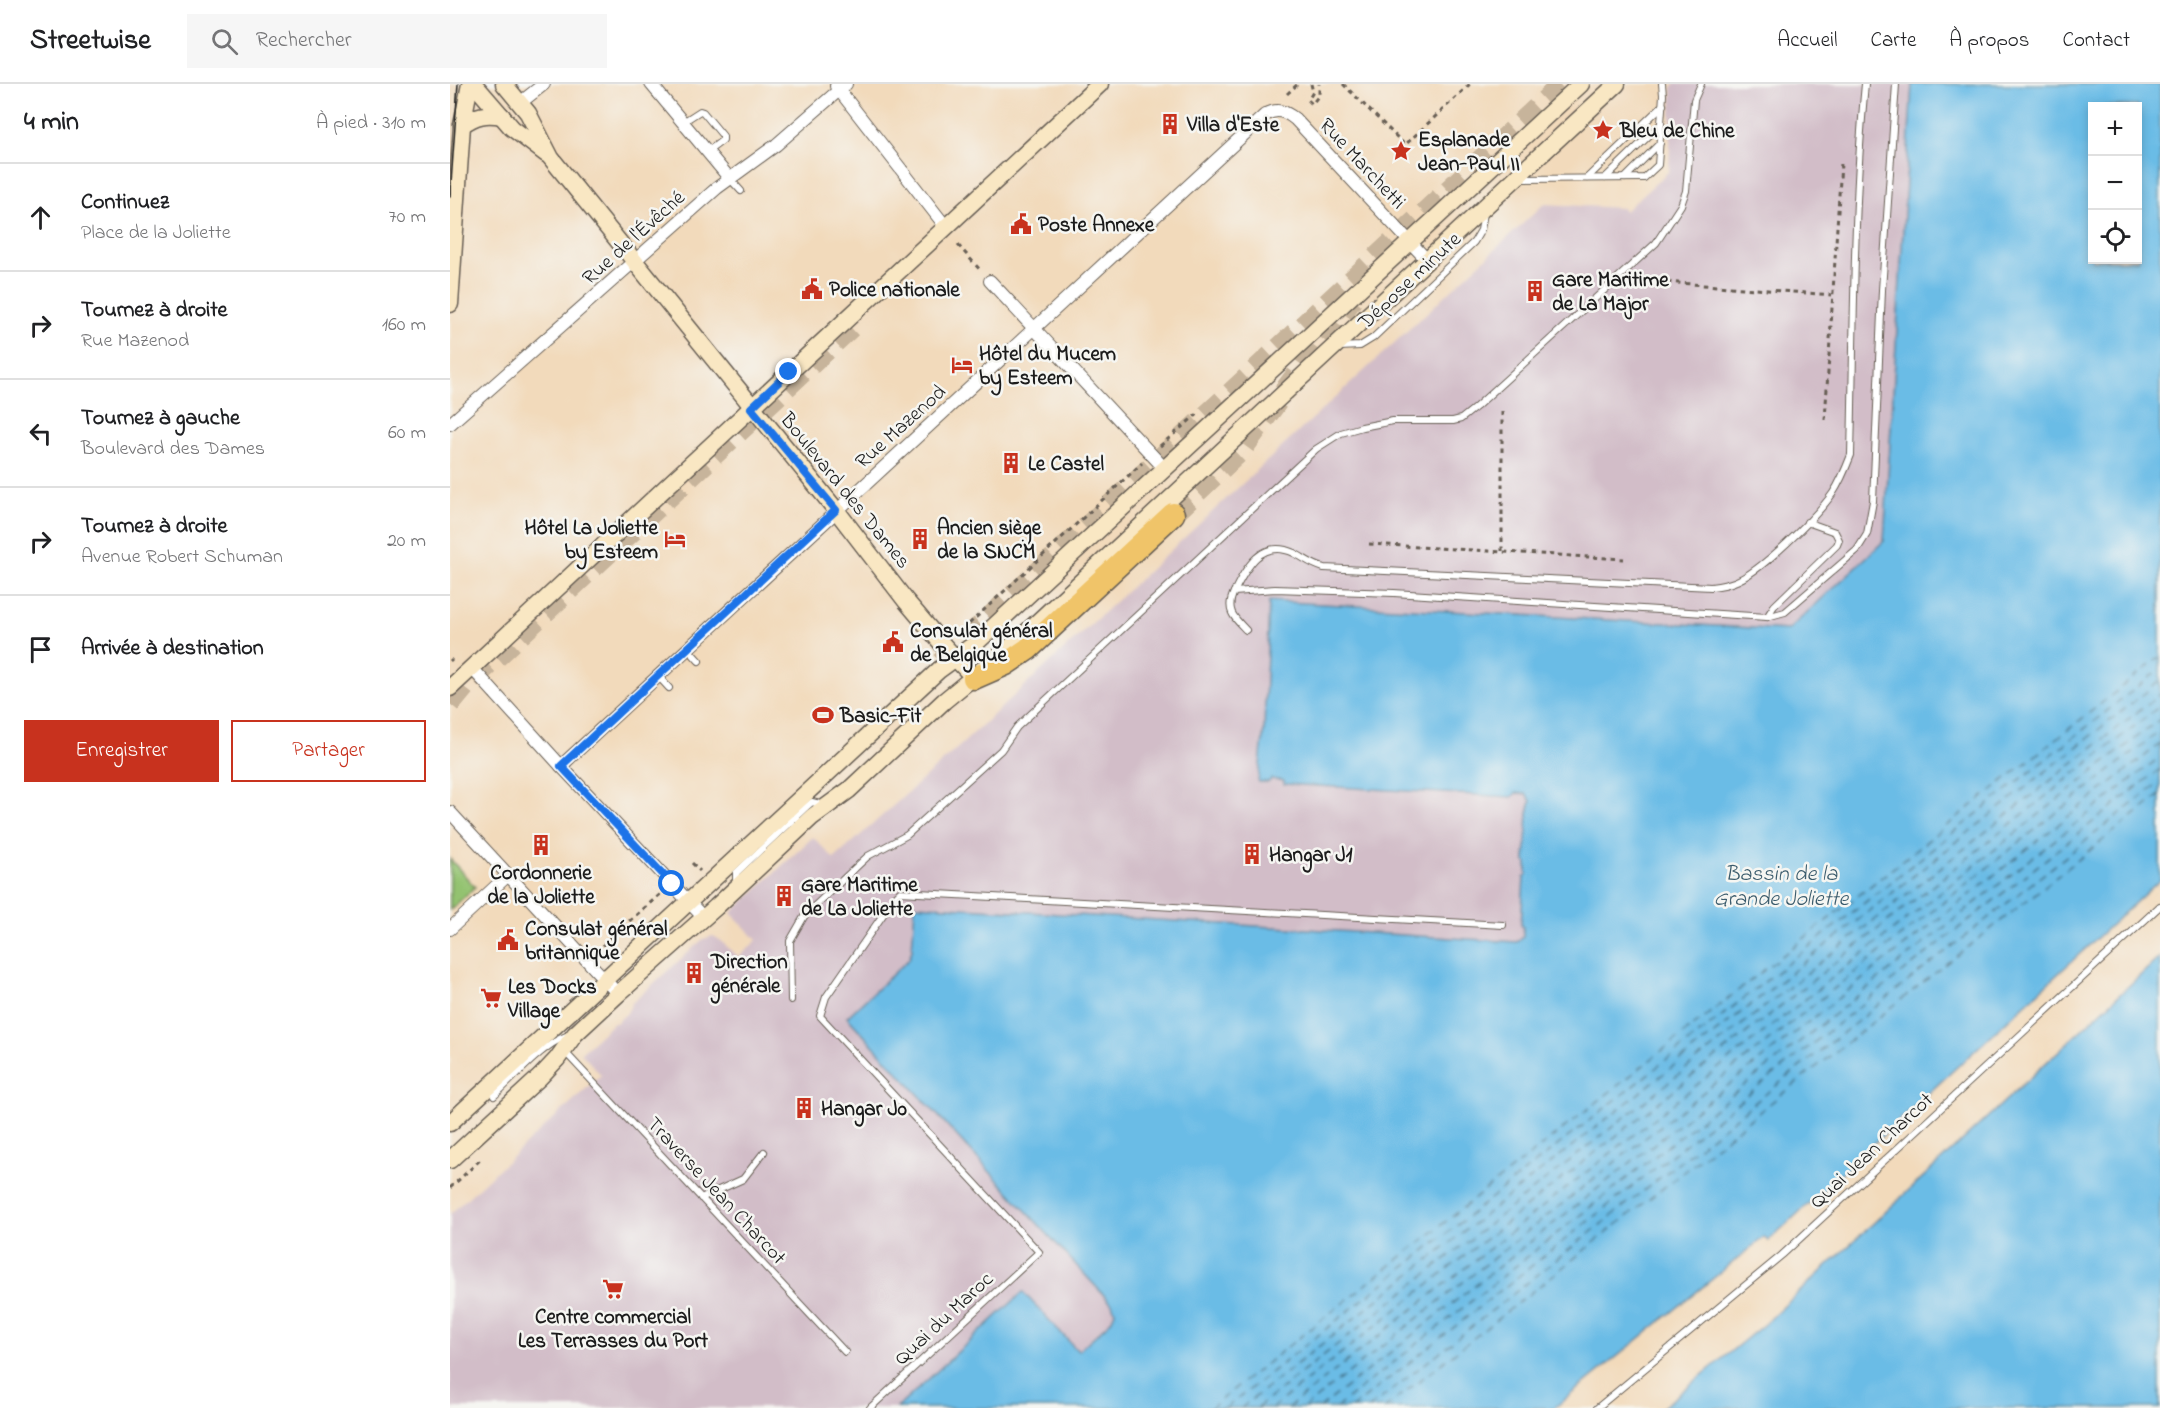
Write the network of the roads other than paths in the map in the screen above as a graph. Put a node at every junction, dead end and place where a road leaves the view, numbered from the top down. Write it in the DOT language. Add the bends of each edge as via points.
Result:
graph roads {
  1 [pos="472,84"];
  2 [pos="504,84"];
  3 [pos="544,84"];
  4 [pos="651,84"];
  5 [pos="1100,84"];
  6 [pos="1581,84"];
  7 [pos="1617,84"];
  8 [pos="1662,84"];
  9 [pos="1701,84"];
  10 [pos="1865,84"];
  11 [pos="1896,84"];
  12 [pos="840,86"];
  13 [pos="520,103"];
  14 [pos="1663,105"];
  15 [pos="1265,115"];
  16 [pos="502,116"];
  17 [pos="682,122"];
  18 [pos="1661,124"];
  19 [pos="462,125"];
  20 [pos="1660,143"];
  21 [pos="707,152"];
  22 [pos="551,158"];
  23 [pos="1625,178"];
  24 [pos="1513,179"];
  25 [pos="1586,179"];
  26 [pos="1605,179"];
  27 [pos="730,180"];
  28 [pos="741,191"];
  29 [pos="1484,207"];
  30 [pos="946,227"];
  31 [pos="1411,242"];
  32 [pos="1426,259"];
  33 [pos="634,262"];
  34 [pos="990,281"];
  35 [pos="450,304"];
  36 [pos="1035,329"];
  37 [pos="1331,348"];
  38 [pos="751,408"];
  39 [pos="450,424"];
  40 [pos="1165,469"];
  41 [pos="836,510"];
  42 [pos="1173,513"];
  43 [pos="1808,522"];
  44 [pos="1234,592"];
  45 [pos="1767,617"];
  46 [pos="1246,630"];
  47 [pos="688,649"];
  48 [pos="954,658"];
  49 [pos="699,661"];
  50 [pos="472,668"];
  51 [pos="658,676"];
  52 [pos="974,678"];
  53 [pos="451,686"];
  54 [pos="669,688"];
  55 [pos="561,766"];
  56 [pos="450,812"];
  57 [pos="508,875"];
  58 [pos="689,902"];
  59 [pos="2160,906"];
  60 [pos="703,916"];
  61 [pos="1503,925"];
  62 [pos="450,929"];
  63 [pos="605,980"];
  64 [pos="618,994"];
  65 [pos="791,1000"];
  66 [pos="575,1034"];
  67 [pos="564,1050"];
  68 [pos="494,1096"];
  69 [pos="450,1122"];
  70 [pos="764,1152"];
  71 [pos="450,1160"];
  72 [pos="701,1198"];
  73 [pos="845,1352"];
  74 [pos="870,1408"];
  75 [pos="1597,1408"];
  1 -- 16 [label="street, Boulevard des Dames"];
  1 -- 19 [label="street"];
  2 -- 13 [label="street, Boulevard des Dames"];
  3 -- 13 [label="street"];
  4 -- 17 [label="street"];
  5 -- 30 [label="street"];
  6 -- 31 [label="street"];
  7 -- 24 [label="street"];
  8 -- 14 [label="lane"];
  9 -- 65 [label="lane" via="1694,100 1686,191 1656,243 1461,418 1382,422 1341,433 1316,449 1025,719 1001,750 907,835 868,856 805,915 790,941"];
  10 -- 43 [label="lane" via="1851,455 1833,493"];
  11 -- 45 [label="lane" via="1867,534 1857,550 1785,612"];
  12 -- 27 [label="street, Rue de l'Évêché" via="776,145"];
  12 -- 30 [label="street"];
  13 -- 22 [label="street, Boulevard des Dames"];
  14 -- 18 [label="lane"];
  14 -- 25 [label="lane"];
  15 -- 31 [label="street, Rue Marchetti" via="1276,110 1295,119"];
  15 -- 36 [label="street, Rue Mazenod"];
  16 -- 19 [label="street" via="478,115"];
  16 -- 22 [label="street, Boulevard des Dames"];
  17 -- 21 [label="street"];
  17 -- 21 [label="lane" via="703,112 723,136"];
  18 -- 20 [label="lane"];
  18 -- 26 [label="lane"];
  19 -- 35 [label="street"];
  20 -- 23 [label="lane"];
  20 -- 23 [label="lane" via="1658,165 1644,178"];
  21 -- 27 [label="street"];
  22 -- 33 [label="street, Boulevard des Dames"];
  23 -- 26 [label="lane"];
  24 -- 25 [label="lane"];
  24 -- 29 [label="street"];
  25 -- 26 [label="lane"];
  27 -- 28 [label="lane"];
  27 -- 33 [label="street, Rue de l'Évêché"];
  29 -- 32 [label="street"];
  29 -- 37 [label="lane, Dépose minute" via="1481,230 1474,242 1373,338 1360,346"];
  30 -- 38 [label="street"];
  31 -- 32 [label="street, Rue Marchetti"];
  31 -- 40 [label="street"];
  32 -- 37 [label="street"];
  33 -- 38 [label="street, Boulevard des Dames"];
  33 -- 39 [label="street, Rue de l'Évêché"];
  34 -- 36 [label="street"];
  36 -- 40 [label="street"];
  36 -- 41 [label="street, Rue Mazenod"];
  37 -- 52 [label="street"];
  38 -- 41 [label="street, Boulevard des Dames"];
  38 -- 50 [label="street"];
  40 -- 48 [label="street" via="982,638"];
  41 -- 47 [label="street, Rue Mazenod"];
  41 -- 48 [label="street, Boulevard des Dames"];
  42 -- 52 [label="highway" via="1028,649"];
  43 -- 44 [label="lane" via="1750,573 1712,587 1324,568 1281,549 1268,550 1256,557"];
  43 -- 45 [label="lane" via="1835,532 1837,545"];
  44 -- 45 [label="lane" via="1275,589 1394,593"];
  44 -- 46 [label="lane" via="1230,609"];
  47 -- 49 [label="lane"];
  47 -- 51 [label="street, Rue Mazenod"];
  48 -- 52 [label="street, Boulevard des Dames"];
  48 -- 58 [label="street"];
  50 -- 53 [label="street"];
  50 -- 55 [label="street"];
  51 -- 54 [label="lane"];
  51 -- 55 [label="street, Rue Mazenod"];
  52 -- 60 [label="street"];
  55 -- 58 [label="street"];
  56 -- 57 [label="street"];
  57 -- 62 [label="street"];
  57 -- 63 [label="street"];
  58 -- 60 [label="street"];
  58 -- 63 [label="street"];
  59 -- 75 [label="lane, Quai Jean Charcot" via="1782,1255"];
  60 -- 64 [label="street"];
  61 -- 74 [label="lane, Quai du Maroc" via="900,892 826,997 820,1016 1039,1252"];
  63 -- 64 [label="street"];
  63 -- 69 [label="street"];
  64 -- 66 [label="street"];
  66 -- 67 [label="street"];
  66 -- 68 [label="lane" via="546,1048"];
  67 -- 71 [label="street"];
  67 -- 72 [label="lane, Traverse Jean Charcot"];
  70 -- 72 [label="lane" via="743,1179"];
  72 -- 73 [label="lane, Traverse Jean Charcot"];
}
